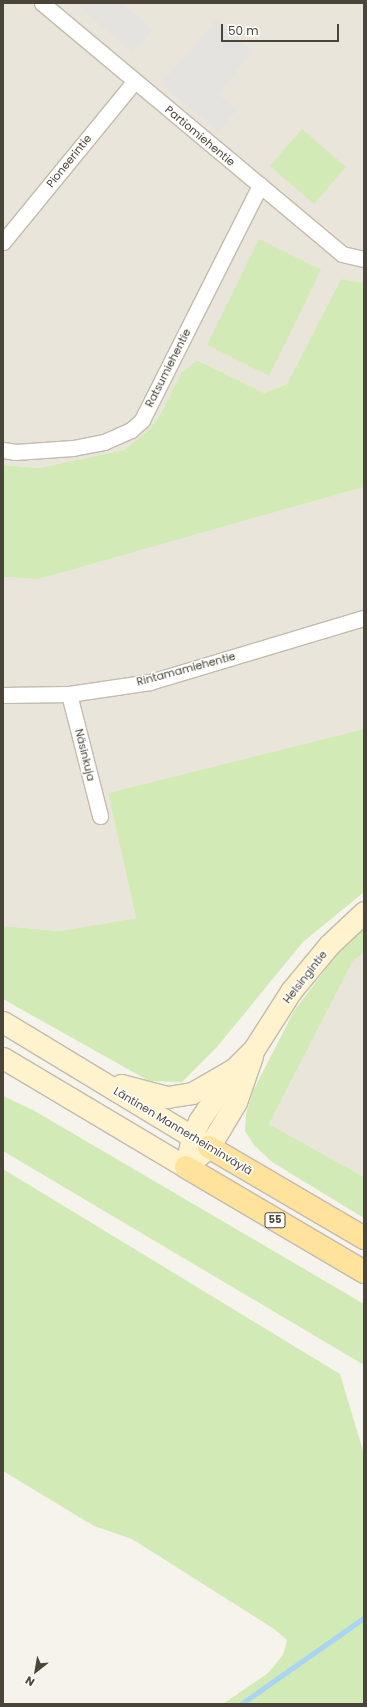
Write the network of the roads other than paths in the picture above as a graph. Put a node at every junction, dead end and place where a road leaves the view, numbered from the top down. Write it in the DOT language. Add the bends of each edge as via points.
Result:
graph roads {
  1 [pos="42,3"];
  2 [pos="135,81"];
  3 [pos="260,185"];
  4 [pos="3,242"];
  5 [pos="364,260"];
  6 [pos="3,450"];
  7 [pos="364,618"];
  8 [pos="69,694"];
  9 [pos="3,695"];
  10 [pos="100,816"];
  11 [pos="364,912"];
  12 [pos="3,1022"];
  13 [pos="254,1049"];
  14 [pos="3,1058"];
  15 [pos="234,1069"];
  16 [pos="95,1078"];
  17 [pos="200,1142"];
  18 [pos="186,1167"];
  19 [pos="364,1238"];
  20 [pos="364,1272"];
  1 -- 2 [label="street, Partiomiehentie"];
  2 -- 3 [label="street, Partiomiehentie"];
  2 -- 4 [label="street, Pioneerintie"];
  3 -- 5 [label="street, Partiomiehentie" via="342,254"];
  3 -- 6 [label="street, Ratsumiehentie" via="142,420 131,430 104,442 73,448 15,452"];
  7 -- 8 [label="street, Rintamamiehentie" via="150,682"];
  8 -- 9 [label="street, Rintamamiehentie"];
  8 -- 10 [label="street, Näsinkuja"];
  11 -- 13 [label="main road, Helsingintie" via="329,945 291,991"];
  12 -- 16 [label="main road, Läntinen Mannerheiminväylä"];
  13 -- 15 [label="main road, Helsingintie"];
  13 -- 17 [label="main road, Helsingintie" via="236,1102"];
  14 -- 18 [label="main road"];
  15 -- 16 [label="main road, Helsingintie" via="192,1093 167,1097"];
  15 -- 17 [label="main road, Helsingintie"];
  16 -- 17 [label="main road, Läntinen Mannerheiminväylä"];
  17 -- 18 [label="main road, Helsingintie"];
  17 -- 19 [label="main road, Läntinen Mannerheiminväylä"];
  18 -- 20 [label="main road, 55"];
}
